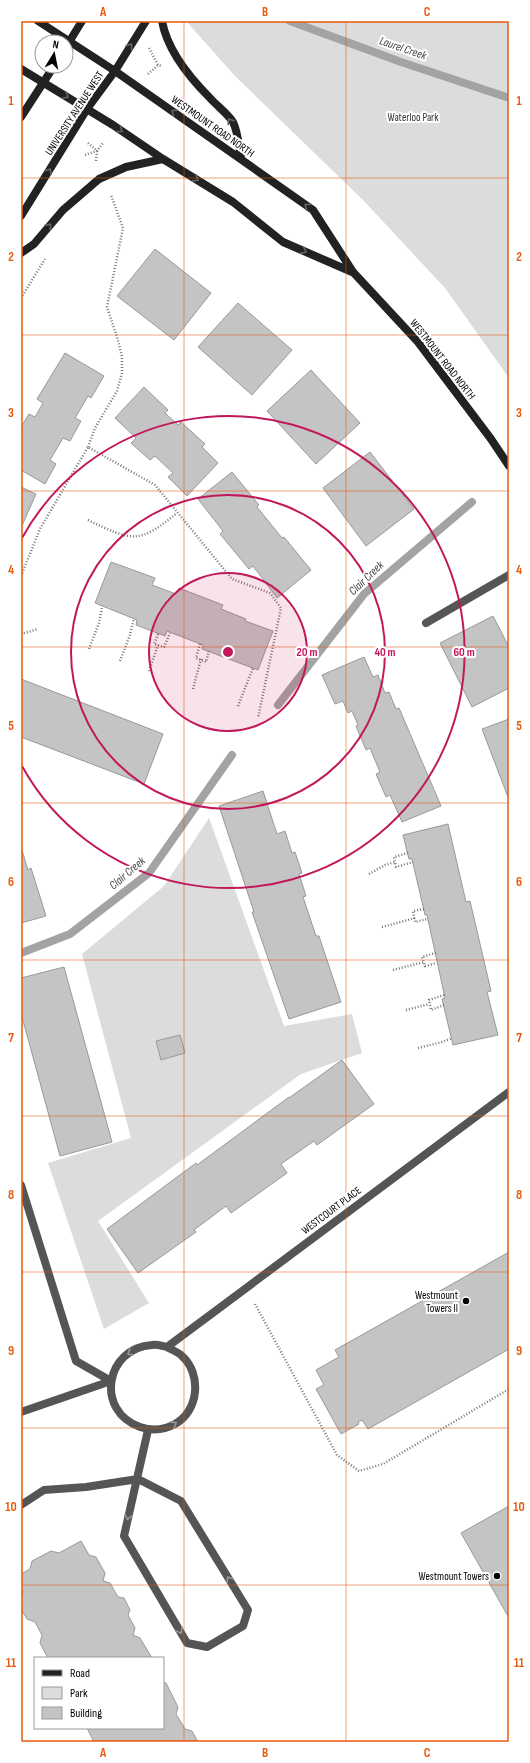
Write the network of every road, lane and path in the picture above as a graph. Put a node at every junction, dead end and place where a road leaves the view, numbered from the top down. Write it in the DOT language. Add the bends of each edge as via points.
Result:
graph roads {
  1 [pos="38,21"];
  2 [pos="82,21"];
  3 [pos="146,21"];
  4 [pos="162,21"];
  5 [pos="55,34"];
  6 [pos="74,34"];
  7 [pos="148,46"];
  8 [pos="74,48"];
  9 [pos="21,69"];
  10 [pos="114,71"];
  11 [pos="49,74"];
  12 [pos="148,74"];
  13 [pos="44,82"];
  14 [pos="87,109"];
  15 [pos="21,117"];
  16 [pos="88,143"];
  17 [pos="103,143"];
  18 [pos="97,151"];
  19 [pos="85,155"];
  20 [pos="241,158"];
  21 [pos="163,159"];
  22 [pos="111,195"];
  23 [pos="21,216"];
  24 [pos="21,252"];
  25 [pos="353,272"];
  26 [pos="88,447"];
  27 [pos="509,466"];
  28 [pos="178,513"];
  29 [pos="88,520"];
  30 [pos="509,575"];
  31 [pos="21,576"];
  32 [pos="102,607"];
  33 [pos="134,618"];
  34 [pos="426,623"];
  35 [pos="38,630"];
  36 [pos="170,633"];
  37 [pos="21,634"];
  38 [pos="158,634"];
  39 [pos="200,644"];
  40 [pos="158,645"];
  41 [pos="89,649"];
  42 [pos="209,651"];
  43 [pos="201,660"];
  44 [pos="120,661"];
  45 [pos="253,668"];
  46 [pos="149,671"];
  47 [pos="193,689"];
  48 [pos="238,706"];
  49 [pos="258,718"];
  50 [pos="408,853"];
  51 [pos="395,862"];
  52 [pos="413,862"];
  53 [pos="369,874"];
  54 [pos="424,909"];
  55 [pos="415,918"];
  56 [pos="428,919"];
  57 [pos="382,927"];
  58 [pos="436,953"];
  59 [pos="424,962"];
  60 [pos="436,962"];
  61 [pos="393,970"];
  62 [pos="444,995"];
  63 [pos="429,1004"];
  64 [pos="444,1005"];
  65 [pos="406,1010"];
  66 [pos="452,1038"];
  67 [pos="418,1048"];
  68 [pos="509,1092"];
  69 [pos="21,1185"];
  70 [pos="246,1287"];
  71 [pos="167,1347"];
  72 [pos="111,1381"];
  73 [pos="509,1389"];
  74 [pos="21,1412"];
  75 [pos="148,1430"];
  76 [pos="138,1479"];
  77 [pos="21,1505"];
  1 -- 5 [label="main road, WESTMOUNT ROAD NORTH"];
  2 -- 6 [label="main road"];
  10 -- 3 [label="main road, UNIVERSITY AVENUE WEST, one-way"];
  20 -- 4 [label="main road, one-way" via="233,122 200,88 182,63 172,47"];
  7 -- 12 [label="path" via="158,65"];
  8 -- 10 [label="main road, WESTMOUNT ROAD NORTH"];
  9 -- 13 [label="main road, WESTMOUNT ROAD NORTH"];
  10 -- 14 [label="main road, UNIVERSITY AVENUE WEST"];
  20 -- 10 [label="main road, WESTMOUNT ROAD NORTH, one-way"];
  11 -- 13 [label="main road"];
  13 -- 14 [label="main road, WESTMOUNT ROAD NORTH, one-way"];
  13 -- 15 [label="main road"];
  14 -- 21 [label="main road, WESTMOUNT ROAD NORTH, one-way"];
  23 -- 14 [label="main road, UNIVERSITY AVENUE WEST, one-way"];
  16 -- 18 [label="path"];
  17 -- 18 [label="path"];
  18 -- 19 [label="path"];
  25 -- 20 [label="main road, WESTMOUNT ROAD NORTH, one-way" via="313,210"];
  24 -- 21 [label="main road, one-way" via="34,244 63,210 99,179 126,167"];
  21 -- 25 [label="main road, WESTMOUNT ROAD NORTH, one-way" via="233,202 283,242"];
  22 -- 26 [label="path" via="123,228 106,307 118,340 122,374 117,391 95,428"];
  25 -- 27 [label="main road, WESTMOUNT ROAD NORTH" via="418,342"];
  26 -- 28 [label="path" via="155,485"];
  26 -- 31 [label="path" via="40,530"];
  28 -- 29 [label="path" via="157,530 144,536 118,534"];
  28 -- 49 [label="path" via="232,579 270,593 281,608"];
  30 -- 34 [label="street"];
  32 -- 41 [label="path"];
  33 -- 44 [label="path"];
  35 -- 37 [label="path"];
  36 -- 40 [label="path" via="164,647"];
  38 -- 40 [label="path" via="154,644"];
  39 -- 43 [label="path" via="196,658"];
  40 -- 46 [label="path"];
  42 -- 43 [label="path" via="206,662"];
  43 -- 47 [label="path"];
  45 -- 48 [label="path"];
  50 -- 51 [label="path" via="394,857"];
  51 -- 52 [label="path" via="396,867"];
  51 -- 53 [label="path"];
  54 -- 55 [label="path" via="413,911"];
  55 -- 56 [label="path" via="415,922"];
  55 -- 57 [label="path"];
  58 -- 59 [label="path" via="422,957"];
  59 -- 60 [label="path" via="425,966"];
  59 -- 61 [label="path"];
  62 -- 63 [label="path" via="429,1000"];
  63 -- 64 [label="path" via="431,1010"];
  63 -- 65 [label="path"];
  66 -- 67 [label="path"];
  68 -- 70 [label="street, WESTCOURT PLACE"];
  69 -- 72 [label="street" via="76,1361"];
  70 -- 71 [label="street, WESTCOURT PLACE"];
  70 -- 73 [label="path" via="337,1455 359,1471 383,1464"];
  71 -- 72 [label="street, one-way" via="152,1344 135,1349 123,1357 114,1369"];
  75 -- 71 [label="street, one-way" via="163,1429 176,1424 187,1414 195,1399 196,1384 191,1367 182,1356"];
  72 -- 74 [label="street"];
  72 -- 75 [label="street" via="112,1400 119,1413 129,1423"];
  75 -- 76 [label="street"];
  76 -- 76 [label="street, one-way" via="124,1536 187,1643 207,1647 243,1626 248,1610 181,1500"];
  76 -- 77 [label="street" via="44,1490"];
}
